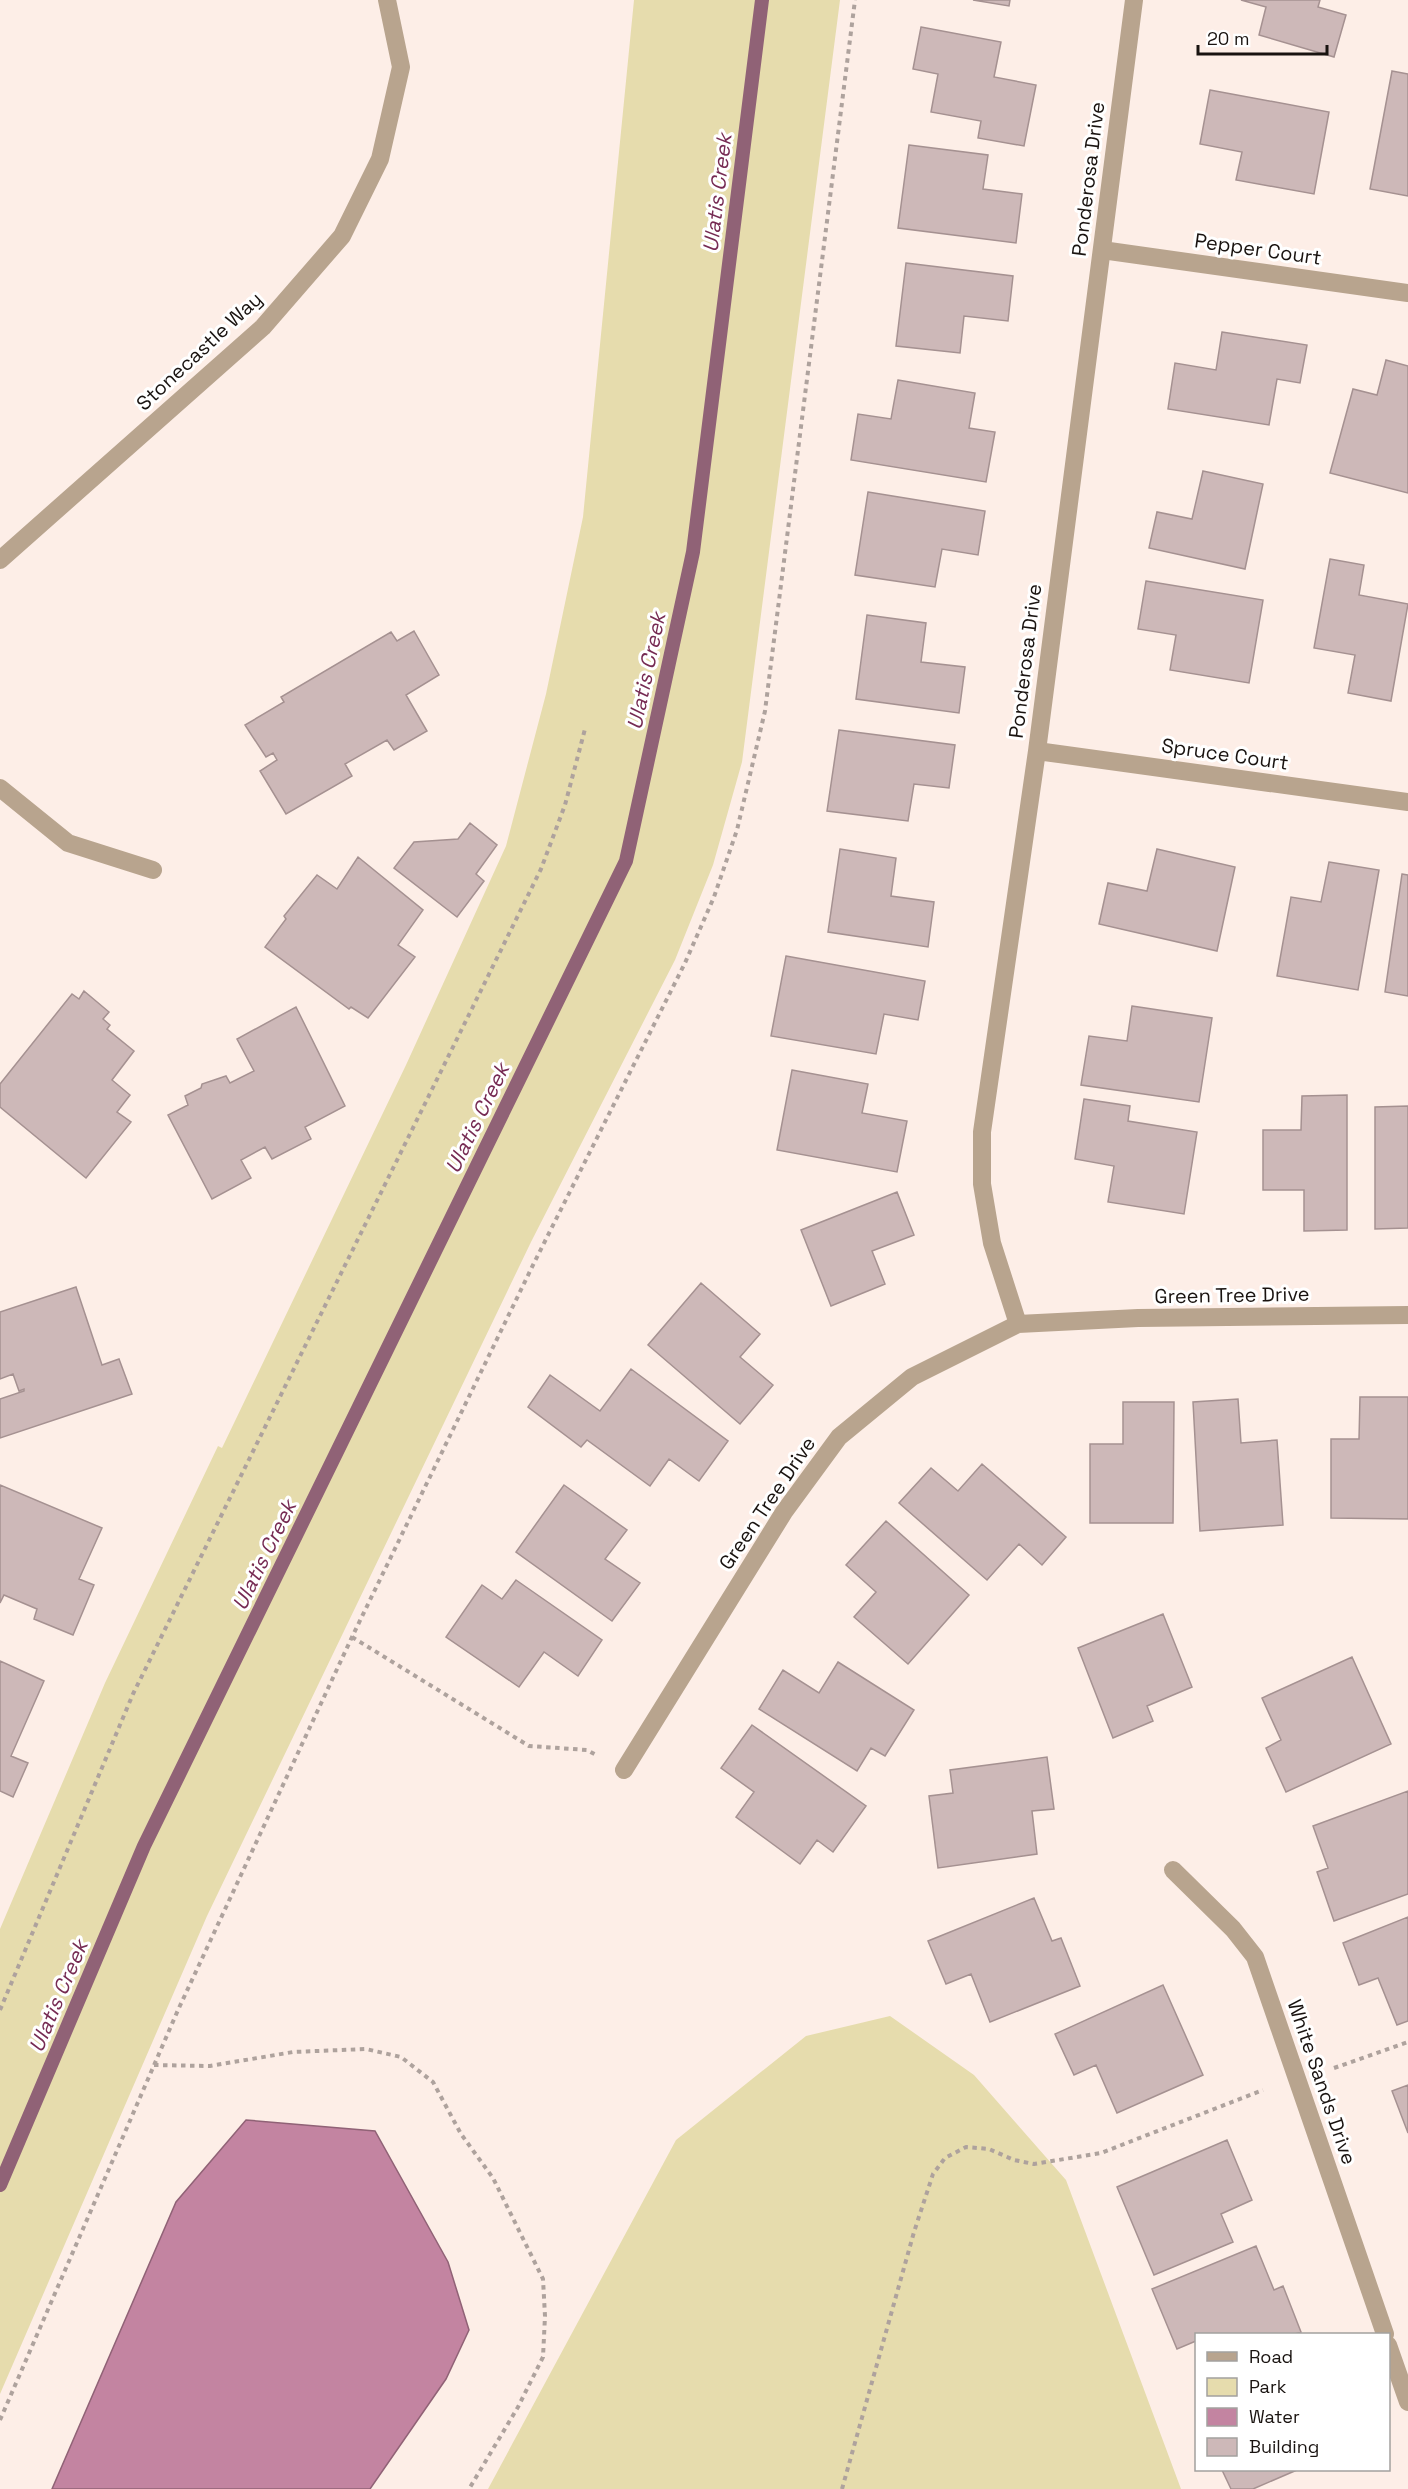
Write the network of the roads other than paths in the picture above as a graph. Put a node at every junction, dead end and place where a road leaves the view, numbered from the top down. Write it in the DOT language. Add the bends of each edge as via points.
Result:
graph roads {
  1 [pos="387,0"];
  2 [pos="1134,0"];
  3 [pos="1102,250"];
  4 [pos="1408,293"];
  5 [pos="0,560"];
  6 [pos="1036,750"];
  7 [pos="0,788"];
  8 [pos="1408,802"];
  9 [pos="153,870"];
  10 [pos="1408,1315"];
  11 [pos="1018,1324"];
  12 [pos="624,1770"];
  13 [pos="1173,1870"];
  14 [pos="1385,2333"];
  15 [pos="1390,2348"];
  16 [pos="1408,2402"];
  1 -- 5 [label="street, Stonecastle Way" via="401,67 380,159 342,236 263,327"];
  2 -- 3 [label="street, Ponderosa Drive"];
  3 -- 4 [label="street, Pepper Court"];
  3 -- 6 [label="street, Ponderosa Drive"];
  6 -- 8 [label="street, Spruce Court"];
  6 -- 11 [label="street, Ponderosa Drive" via="982,1132 982,1184 992,1243"];
  7 -- 9 [label="street" via="68,843"];
  10 -- 11 [label="street, Green Tree Drive" via="1138,1318"];
  11 -- 12 [label="street, Green Tree Drive" via="912,1377 839,1437 784,1512"];
  13 -- 14 [label="street, White Sands Drive" via="1233,1929 1255,1957"];
  15 -- 16 [label="street"];
}
